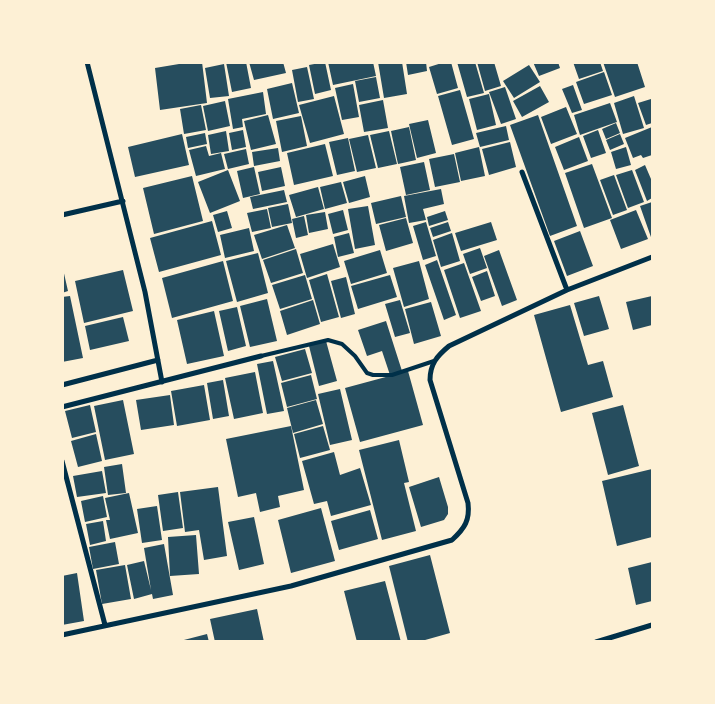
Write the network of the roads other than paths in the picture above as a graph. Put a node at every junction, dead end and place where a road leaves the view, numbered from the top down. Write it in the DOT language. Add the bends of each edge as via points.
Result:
graph roads {
  1 [pos="87,62"];
  2 [pos="522,172"];
  3 [pos="123,201"];
  4 [pos="62,214"];
  5 [pos="652,257"];
  6 [pos="567,290"];
  7 [pos="261,356"];
  8 [pos="158,360"];
  9 [pos="434,361"];
  10 [pos="162,382"];
  11 [pos="62,385"];
  12 [pos="62,407"];
  13 [pos="62,461"];
  14 [pos="652,625"];
  15 [pos="105,626"];
  16 [pos="62,635"];
  17 [pos="596,642"];
  1 -- 3 [label="street"];
  2 -- 6 [label="street"];
  3 -- 4 [label="street"];
  3 -- 8 [label="street"];
  5 -- 6 [label="street"];
  6 -- 9 [label="street" via="449,346"];
  7 -- 9 [label="lane" via="328,340 342,344 373,375 392,375"];
  7 -- 10 [label="street"];
  8 -- 10 [label="street"];
  8 -- 11 [label="street"];
  9 -- 15 [label="street" via="430,380 470,514 452,540 291,586"];
  10 -- 12 [label="street"];
  13 -- 15 [label="street"];
  14 -- 17 [label="street"];
  15 -- 16 [label="street"];
}
